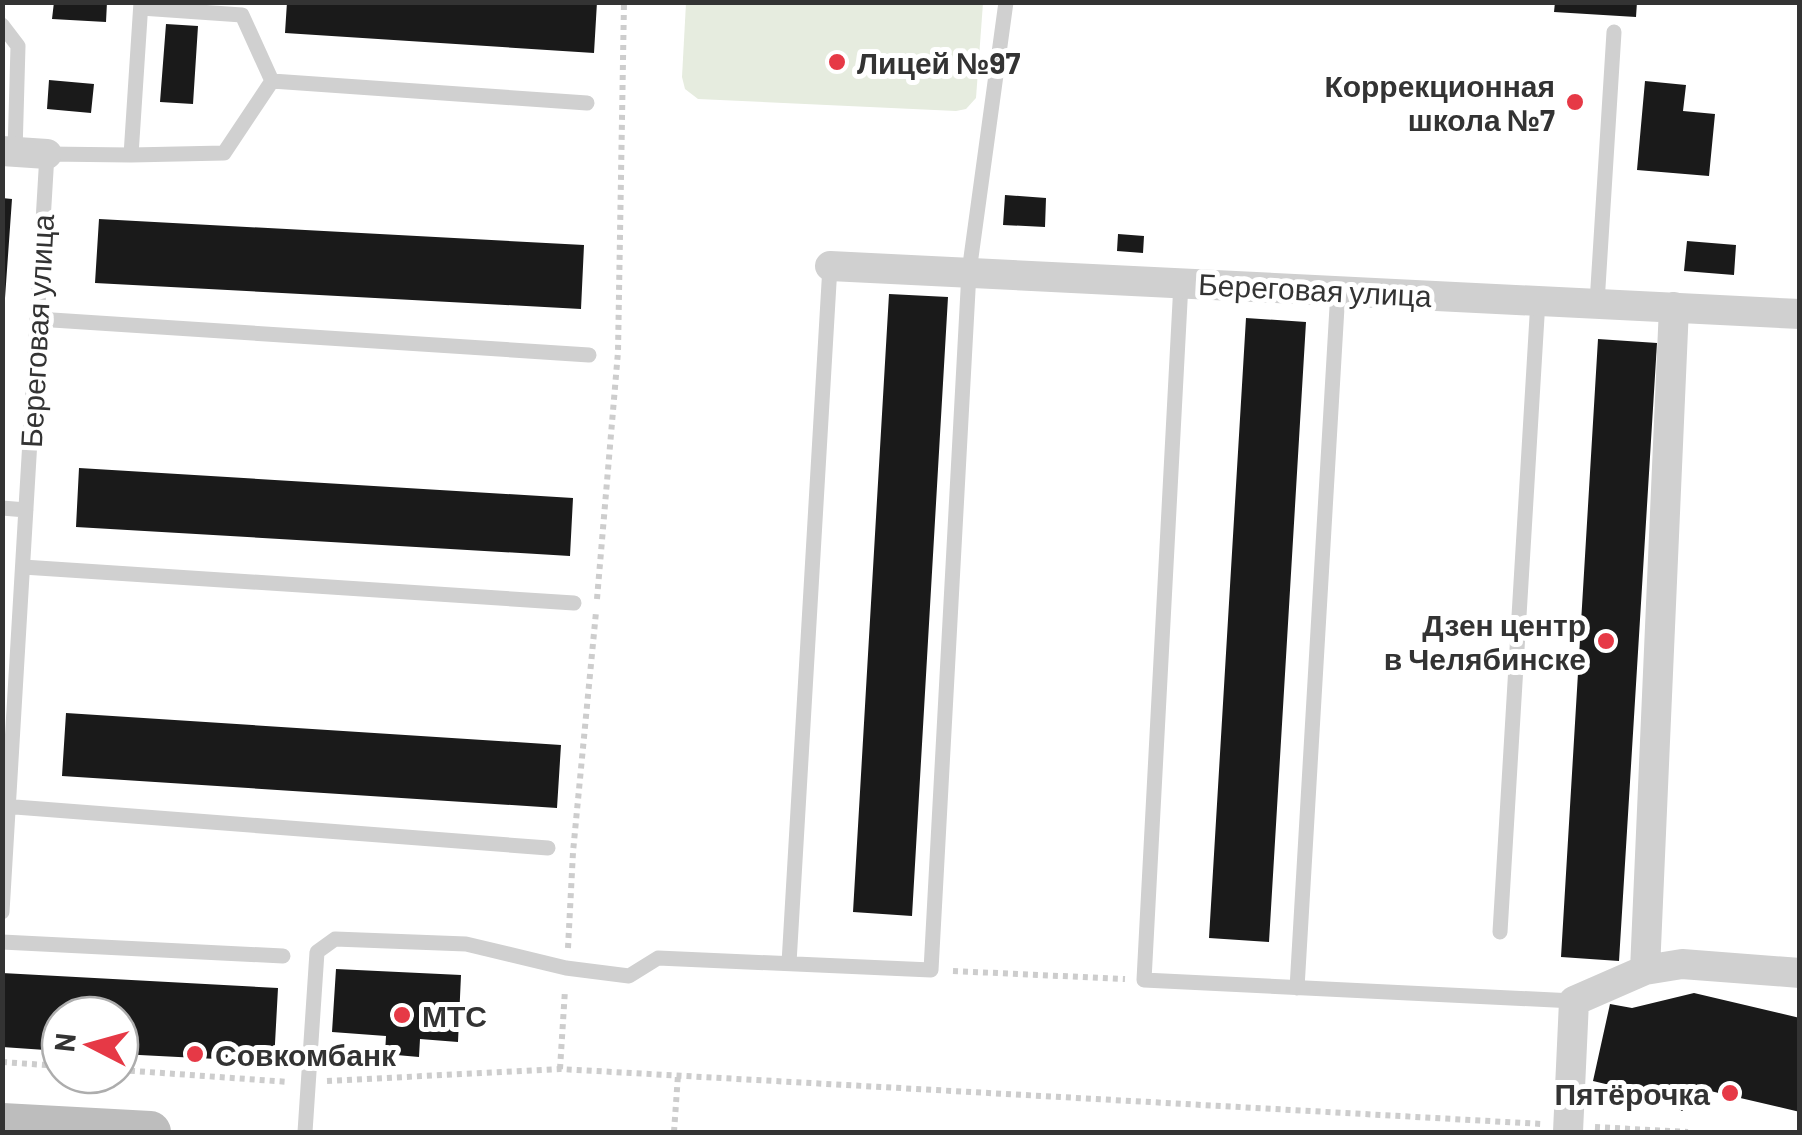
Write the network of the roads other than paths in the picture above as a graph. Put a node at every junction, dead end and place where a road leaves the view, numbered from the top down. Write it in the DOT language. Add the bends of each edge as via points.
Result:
graph roads {
  1 [pos="1006,2"];
  2 [pos="141,5"];
  3 [pos="2,25"];
  4 [pos="1614,32"];
  5 [pos="272,81"];
  6 [pos="587,104"];
  7 [pos="9,152"];
  8 [pos="47,154"];
  9 [pos="131,155"];
  10 [pos="830,266"];
  11 [pos="969,272"];
  12 [pos="1181,283"];
  13 [pos="1338,290"];
  14 [pos="1538,300"];
  15 [pos="1596,303"];
  16 [pos="1674,307"];
  17 [pos="1800,314"];
  18 [pos="37,319"];
  19 [pos="589,355"];
  20 [pos="2,508"];
  21 [pos="26,510"];
  22 [pos="22,567"];
  23 [pos="574,603"];
  24 [pos="6,806"];
  25 [pos="548,848"];
  26 [pos="2,912"];
  27 [pos="1500,932"];
  28 [pos="2,942"];
  29 [pos="283,956"];
  30 [pos="789,963"];
  31 [pos="1645,970"];
  32 [pos="1800,972"];
  33 [pos="1298,988"];
  34 [pos="1574,1001"];
  35 [pos="2,1124"];
  36 [pos="1568,1129"];
  37 [pos="150,1132"];
  38 [pos="306,1132"];
  1 -- 11 [label="lane"];
  2 -- 5 [label="lane" via="242,15"];
  2 -- 9 [label="lane"];
  3 -- 7 [label="lane" via="18,46"];
  4 -- 15 [label="lane"];
  5 -- 6 [label="lane"];
  5 -- 9 [label="lane" via="224,154"];
  7 -- 8 [label="street"];
  8 -- 9 [label="lane"];
  8 -- 18 [label="lane, Береговая улица"];
  10 -- 11 [label="street, Береговая улица"];
  10 -- 30 [label="lane"];
  11 -- 12 [label="street, Береговая улица"];
  11 -- 30 [label="lane" via="932,970"];
  12 -- 13 [label="street, Береговая улица"];
  12 -- 33 [label="lane" via="1144,980"];
  13 -- 14 [label="street, Береговая улица"];
  13 -- 33 [label="lane"];
  14 -- 15 [label="street, Береговая улица"];
  14 -- 27 [label="lane"];
  15 -- 16 [label="street, Береговая улица"];
  16 -- 17 [label="street, Береговая улица"];
  16 -- 31 [label="street"];
  18 -- 19 [label="lane"];
  18 -- 21 [label="lane, Береговая улица"];
  20 -- 21 [label="lane"];
  21 -- 22 [label="lane, Береговая улица"];
  22 -- 23 [label="lane"];
  22 -- 24 [label="lane, Береговая улица"];
  24 -- 25 [label="lane"];
  24 -- 26 [label="lane, Береговая улица"];
  28 -- 29 [label="lane"];
  30 -- 38 [label="lane" via="658,958 629,976 466,944 334,939 317,952"];
  31 -- 32 [label="street" via="1682,964"];
  31 -- 34 [label="street"];
  33 -- 34 [label="lane"];
  34 -- 36 [label="street"];
  35 -- 37 [label="main road"];
}
